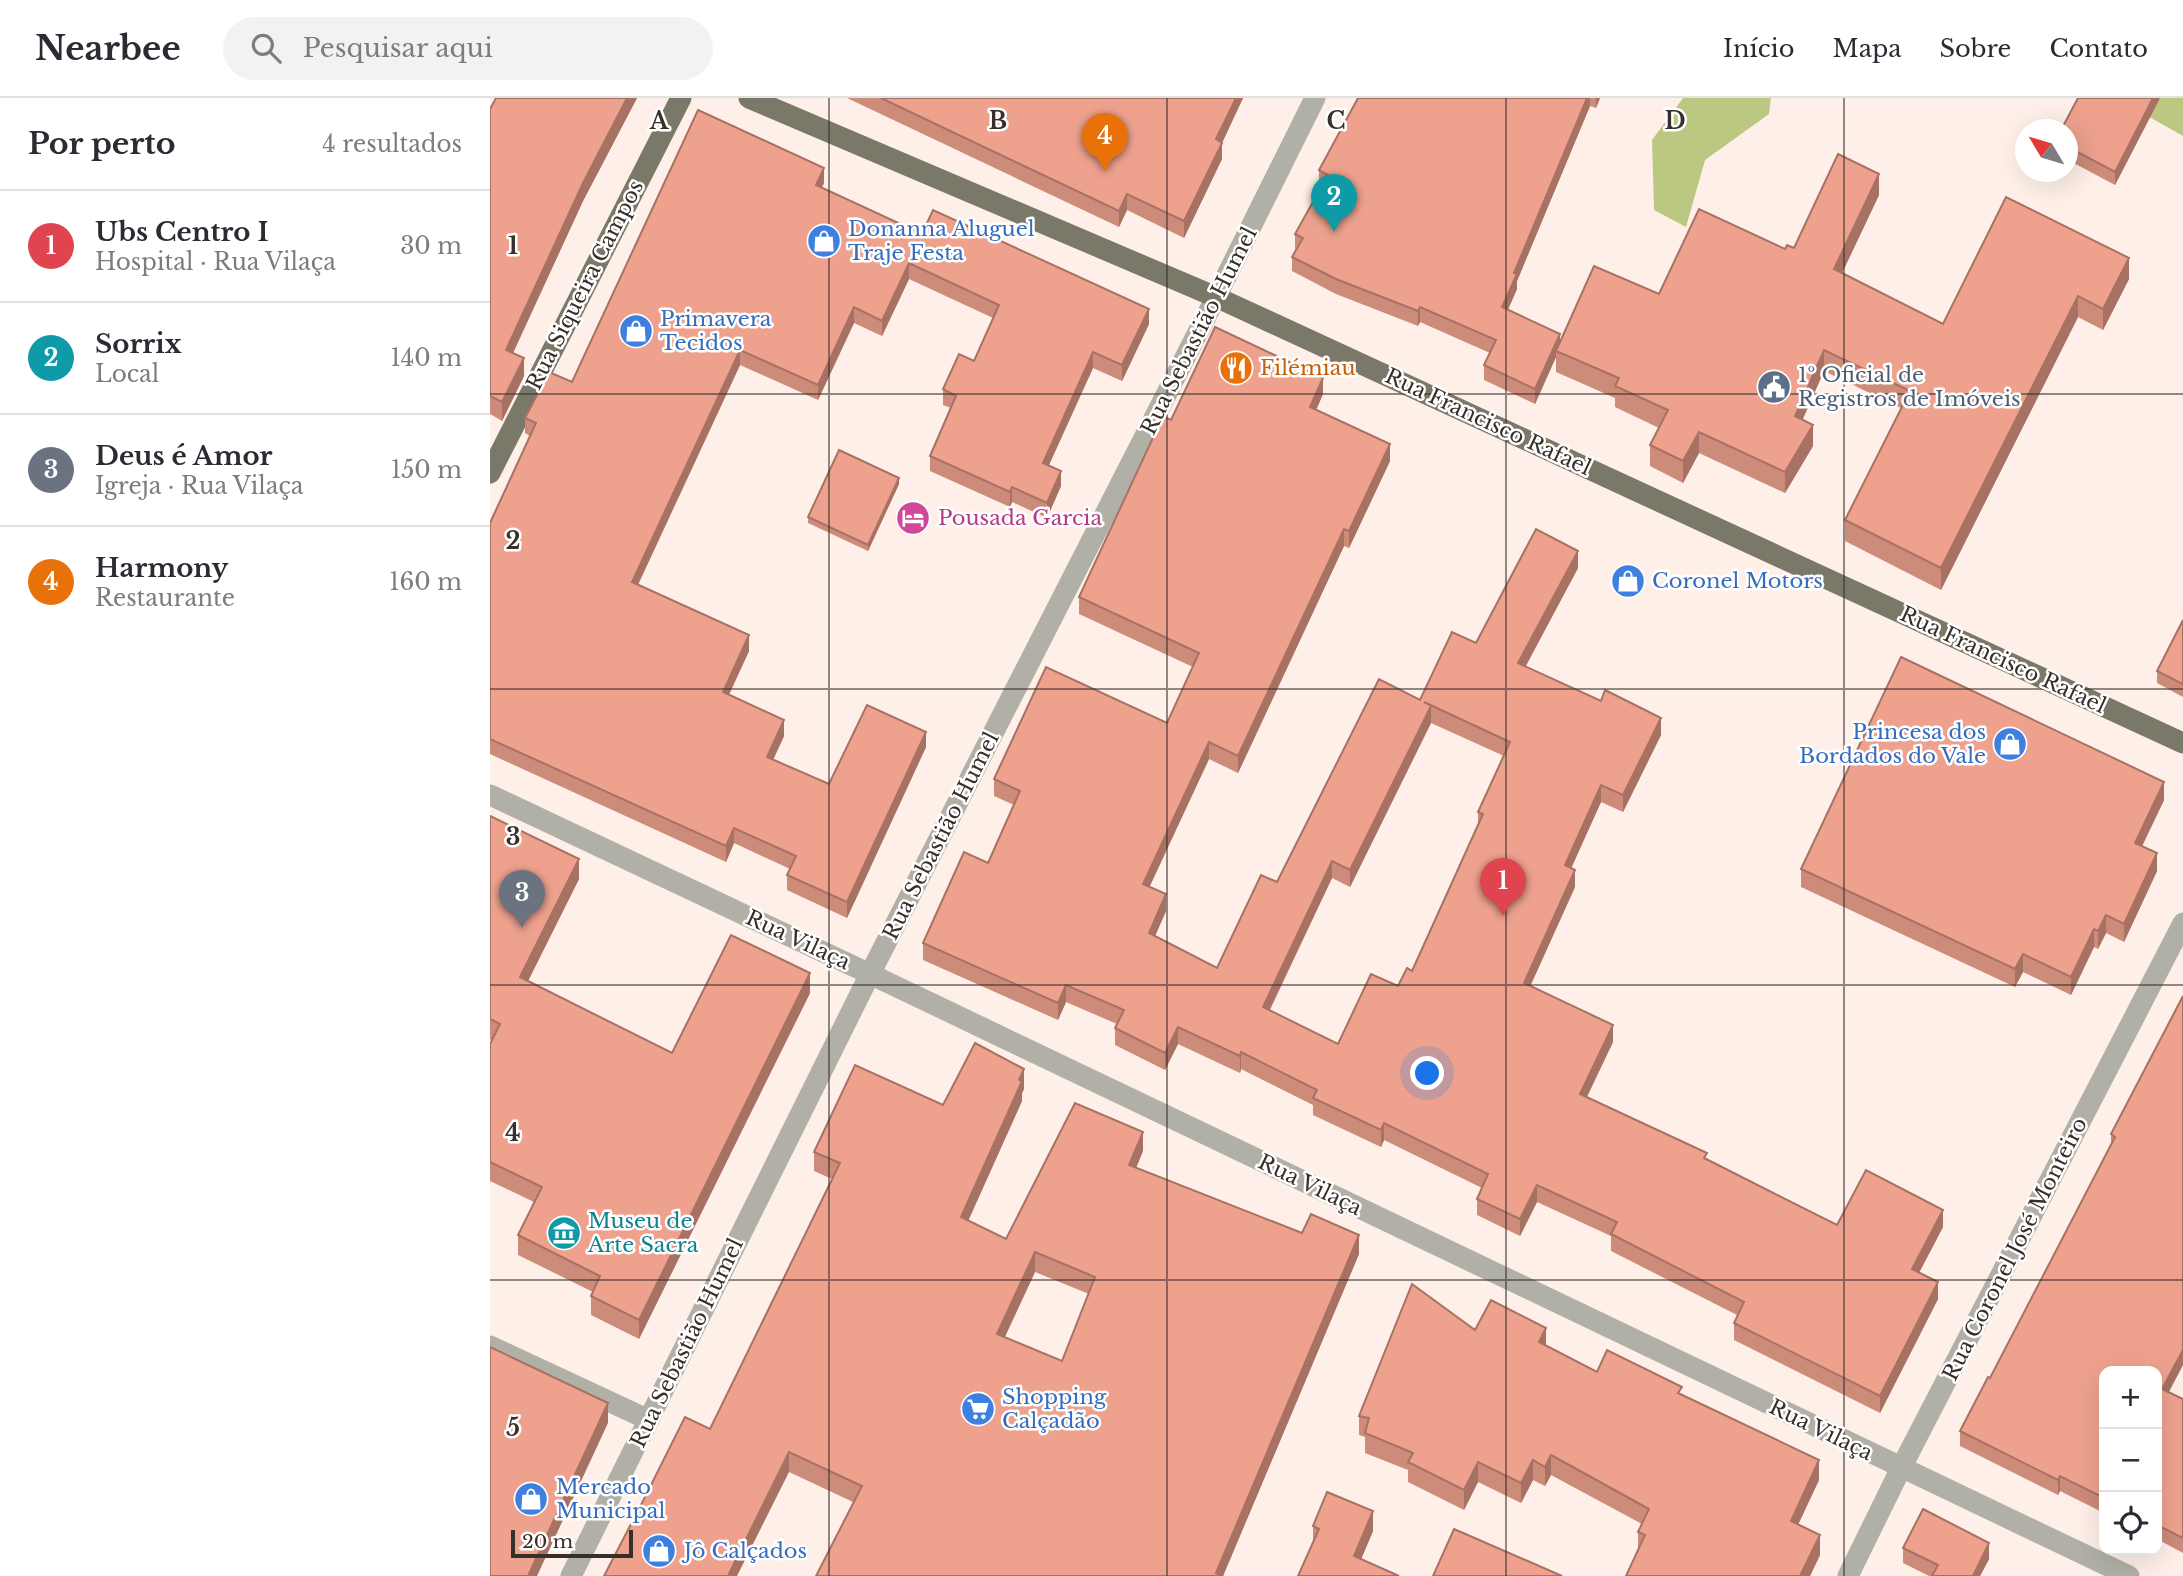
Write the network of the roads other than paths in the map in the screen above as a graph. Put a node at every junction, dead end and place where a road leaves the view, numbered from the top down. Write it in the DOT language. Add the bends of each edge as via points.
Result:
graph roads {
  1 [pos="681,98"];
  2 [pos="749,98"];
  3 [pos="1315,98"];
  4 [pos="1216,297"];
  5 [pos="490,472"];
  6 [pos="2183,743"];
  7 [pos="490,795"];
  8 [pos="2183,923"];
  9 [pos="870,974"];
  10 [pos="490,1346"];
  11 [pos="649,1420"];
  12 [pos="1901,1468"];
  13 [pos="571,1576"];
  14 [pos="1848,1576"];
  15 [pos="2129,1576"];
  1 -- 5 [label="main road, Rua Siqueira Campos"];
  2 -- 4 [label="main road, Rua Francisco Rafael"];
  3 -- 4 [label="street, Rua Sebastião Humel"];
  4 -- 6 [label="main road, Rua Francisco Rafael"];
  4 -- 9 [label="street, Rua Sebastião Humel"];
  7 -- 9 [label="street, Rua Vilaça"];
  8 -- 12 [label="street, Rua Coronel José Monteiro"];
  9 -- 11 [label="street, Rua Sebastião Humel"];
  9 -- 12 [label="street, Rua Vilaça"];
  10 -- 11 [label="street"];
  11 -- 13 [label="street, Rua Sebastião Humel"];
  12 -- 14 [label="street, Rua Coronel José Monteiro"];
  12 -- 15 [label="street, Rua Vilaça"];
}
